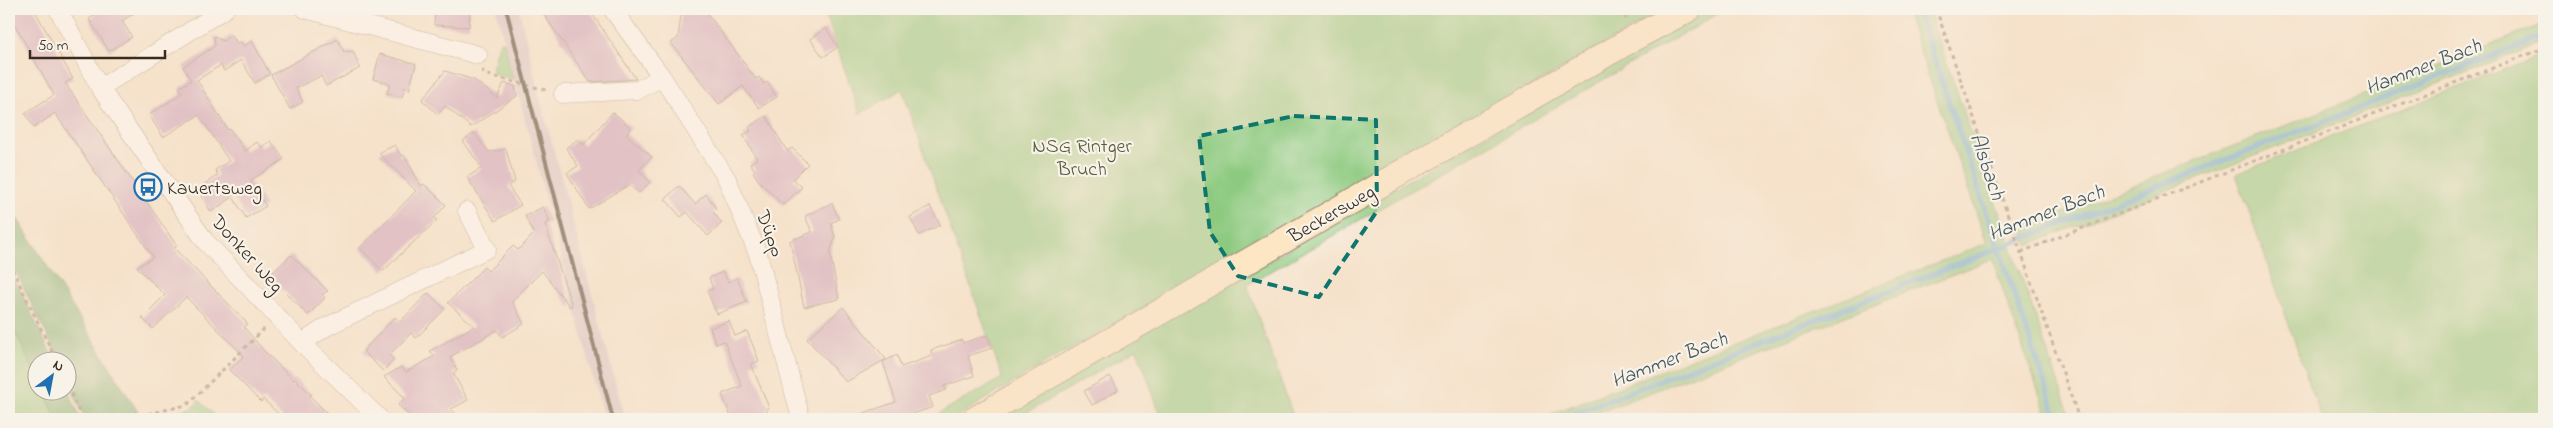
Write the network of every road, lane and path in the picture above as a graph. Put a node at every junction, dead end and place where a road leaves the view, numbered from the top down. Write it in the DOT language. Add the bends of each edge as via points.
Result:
graph roads {
  1 [pos="58,9"];
  2 [pos="225,9"];
  3 [pos="305,9"];
  4 [pos="612,9"];
  5 [pos="1689,9"];
  6 [pos="1936,9"];
  7 [pos="2544,48"];
  8 [pos="478,55"];
  9 [pos="662,77"];
  10 [pos="100,88"];
  11 [pos="563,94"];
  12 [pos="467,211"];
  13 [pos="2021,252"];
  14 [pos="9,262"];
  15 [pos="276,317"];
  16 [pos="302,343"];
  17 [pos="51,350"];
  18 [pos="74,400"];
  19 [pos="82,419"];
  20 [pos="126,419"];
  21 [pos="380,419"];
  22 [pos="801,419"];
  23 [pos="974,419"];
  24 [pos="2079,419"];
  1 -- 10 [label="street, Donker Weg"];
  2 -- 10 [label="street"];
  3 -- 8 [label="street"];
  4 -- 9 [label="street, Düpp"];
  5 -- 23 [label="street, Beckersweg"];
  6 -- 13 [label="path"];
  7 -- 13 [label="path"];
  8 -- 11 [label="path" via="484,74"];
  9 -- 11 [label="street" via="638,90"];
  9 -- 22 [label="street, Düpp" via="727,179 754,246"];
  10 -- 15 [label="street, Donker Weg" via="205,242"];
  12 -- 16 [label="street" via="487,249 326,327"];
  13 -- 24 [label="path"];
  14 -- 17 [label="path"];
  15 -- 16 [label="street, Donker Weg"];
  15 -- 20 [label="path" via="187,405"];
  16 -- 21 [label="street, Donker Weg"];
  18 -- 19 [label="path"];
}
